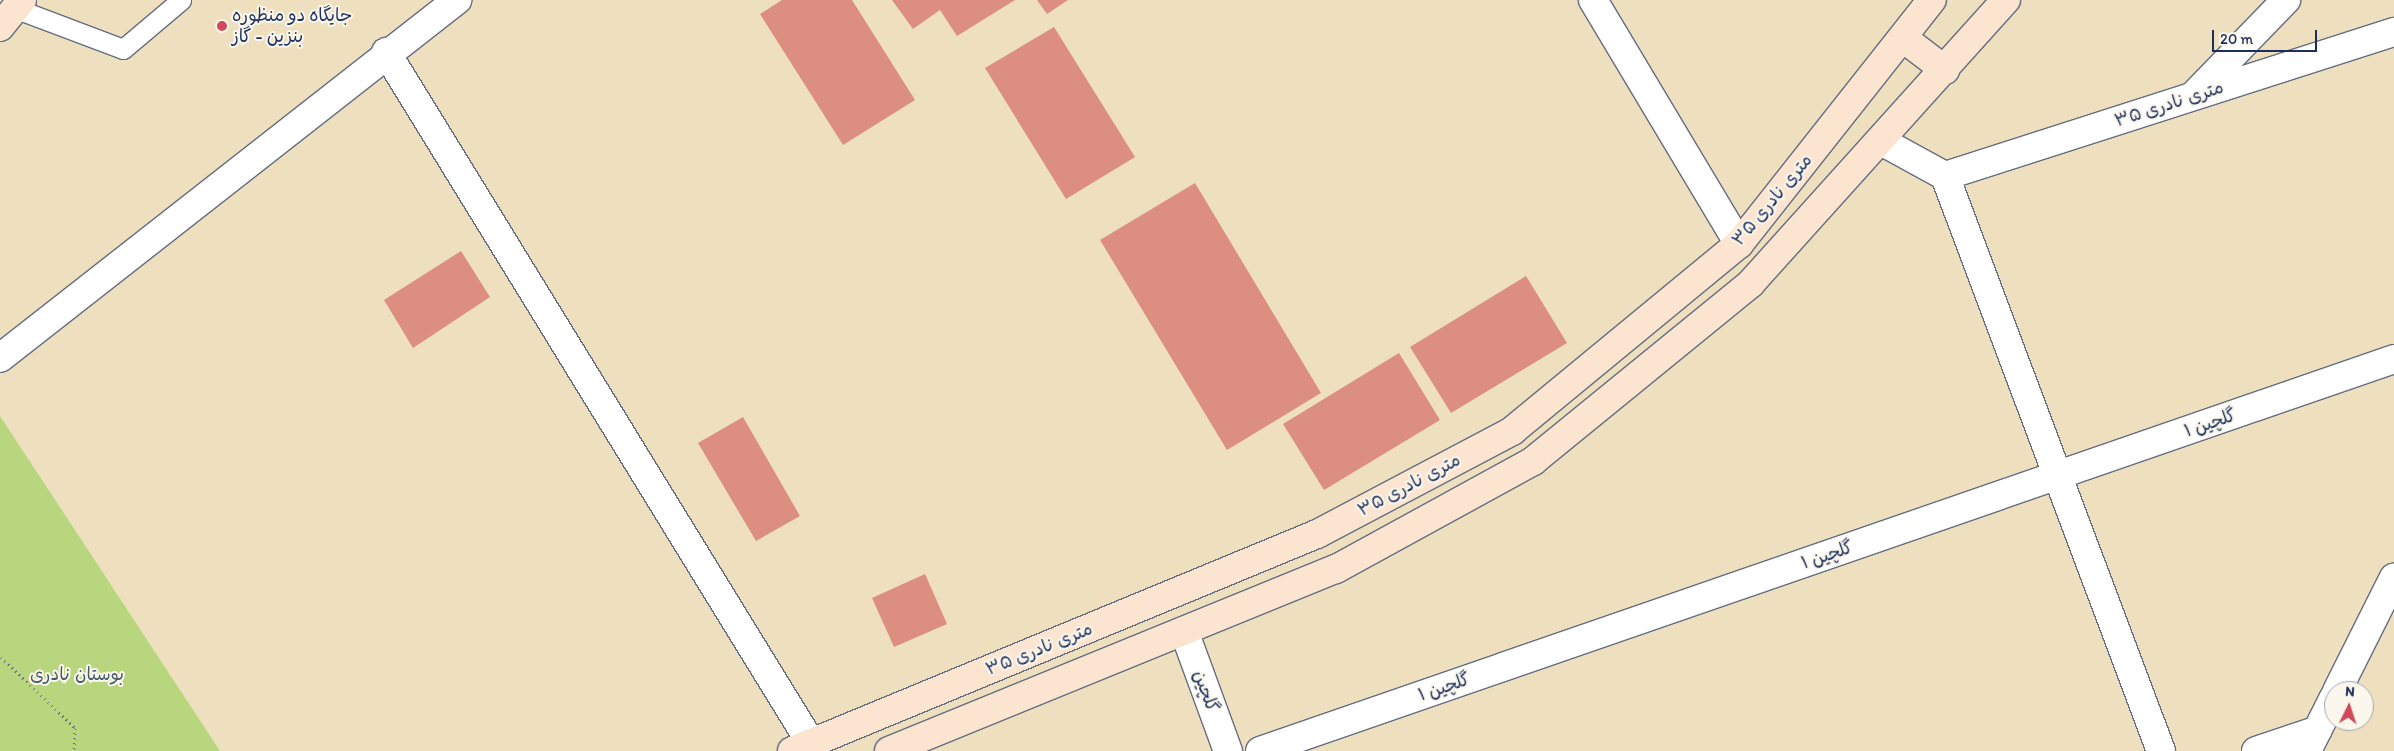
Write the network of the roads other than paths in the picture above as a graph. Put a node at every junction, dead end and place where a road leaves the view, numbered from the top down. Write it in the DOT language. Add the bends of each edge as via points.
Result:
graph roads {
  1 [pos="181,0"];
  2 [pos="457,0"];
  3 [pos="1594,0"];
  4 [pos="1932,0"];
  5 [pos="2006,0"];
  6 [pos="2286,0"];
  7 [pos="13,12"];
  8 [pos="428,12"];
  9 [pos="2394,32"];
  10 [pos="1903,38"];
  11 [pos="386,52"];
  12 [pos="1945,70"];
  13 [pos="2193,96"];
  14 [pos="1881,141"];
  15 [pos="1945,176"];
  16 [pos="1738,244"];
  17 [pos="0,358"];
  18 [pos="2394,359"];
  19 [pos="2058,476"];
  20 [pos="2394,577"];
  21 [pos="1184,631"];
  22 [pos="2342,681"];
  23 [pos="2324,717"];
  24 [pos="2312,741"];
  25 [pos="801,747"];
  26 [pos="889,751"];
  27 [pos="1228,751"];
  28 [pos="1260,751"];
  29 [pos="2162,751"];
  30 [pos="2256,751"];
  1 -- 7 [label="lane" via="123,49"];
  2 -- 8 [label="street"];
  3 -- 16 [label="street"];
  4 -- 10 [label="street, ۳۵ متری نادری"];
  5 -- 12 [label="street"];
  6 -- 13 [label="street"];
  8 -- 11 [label="street"];
  9 -- 13 [label="street, ۳۵ متری نادری"];
  10 -- 12 [label="street"];
  10 -- 16 [label="street, ۳۵ متری نادری"];
  11 -- 17 [label="street"];
  11 -- 25 [label="street"];
  12 -- 14 [label="street"];
  13 -- 15 [label="street, ۳۵ متری نادری"];
  14 -- 15 [label="street"];
  14 -- 21 [label="street" via="1751,283 1533,460 1336,569"];
  15 -- 19 [label="street"];
  16 -- 25 [label="street, ۳۵ متری نادری" via="1512,430 1317,534"];
  18 -- 19 [label="street, گلچین ۱"];
  19 -- 28 [label="street, گلچین ۱"];
  19 -- 29 [label="street"];
  20 -- 22 [label="street"];
  21 -- 26 [label="street"];
  21 -- 27 [label="street, گلچین"];
  23 -- 24 [label="street"];
  24 -- 30 [label="street"];
}
